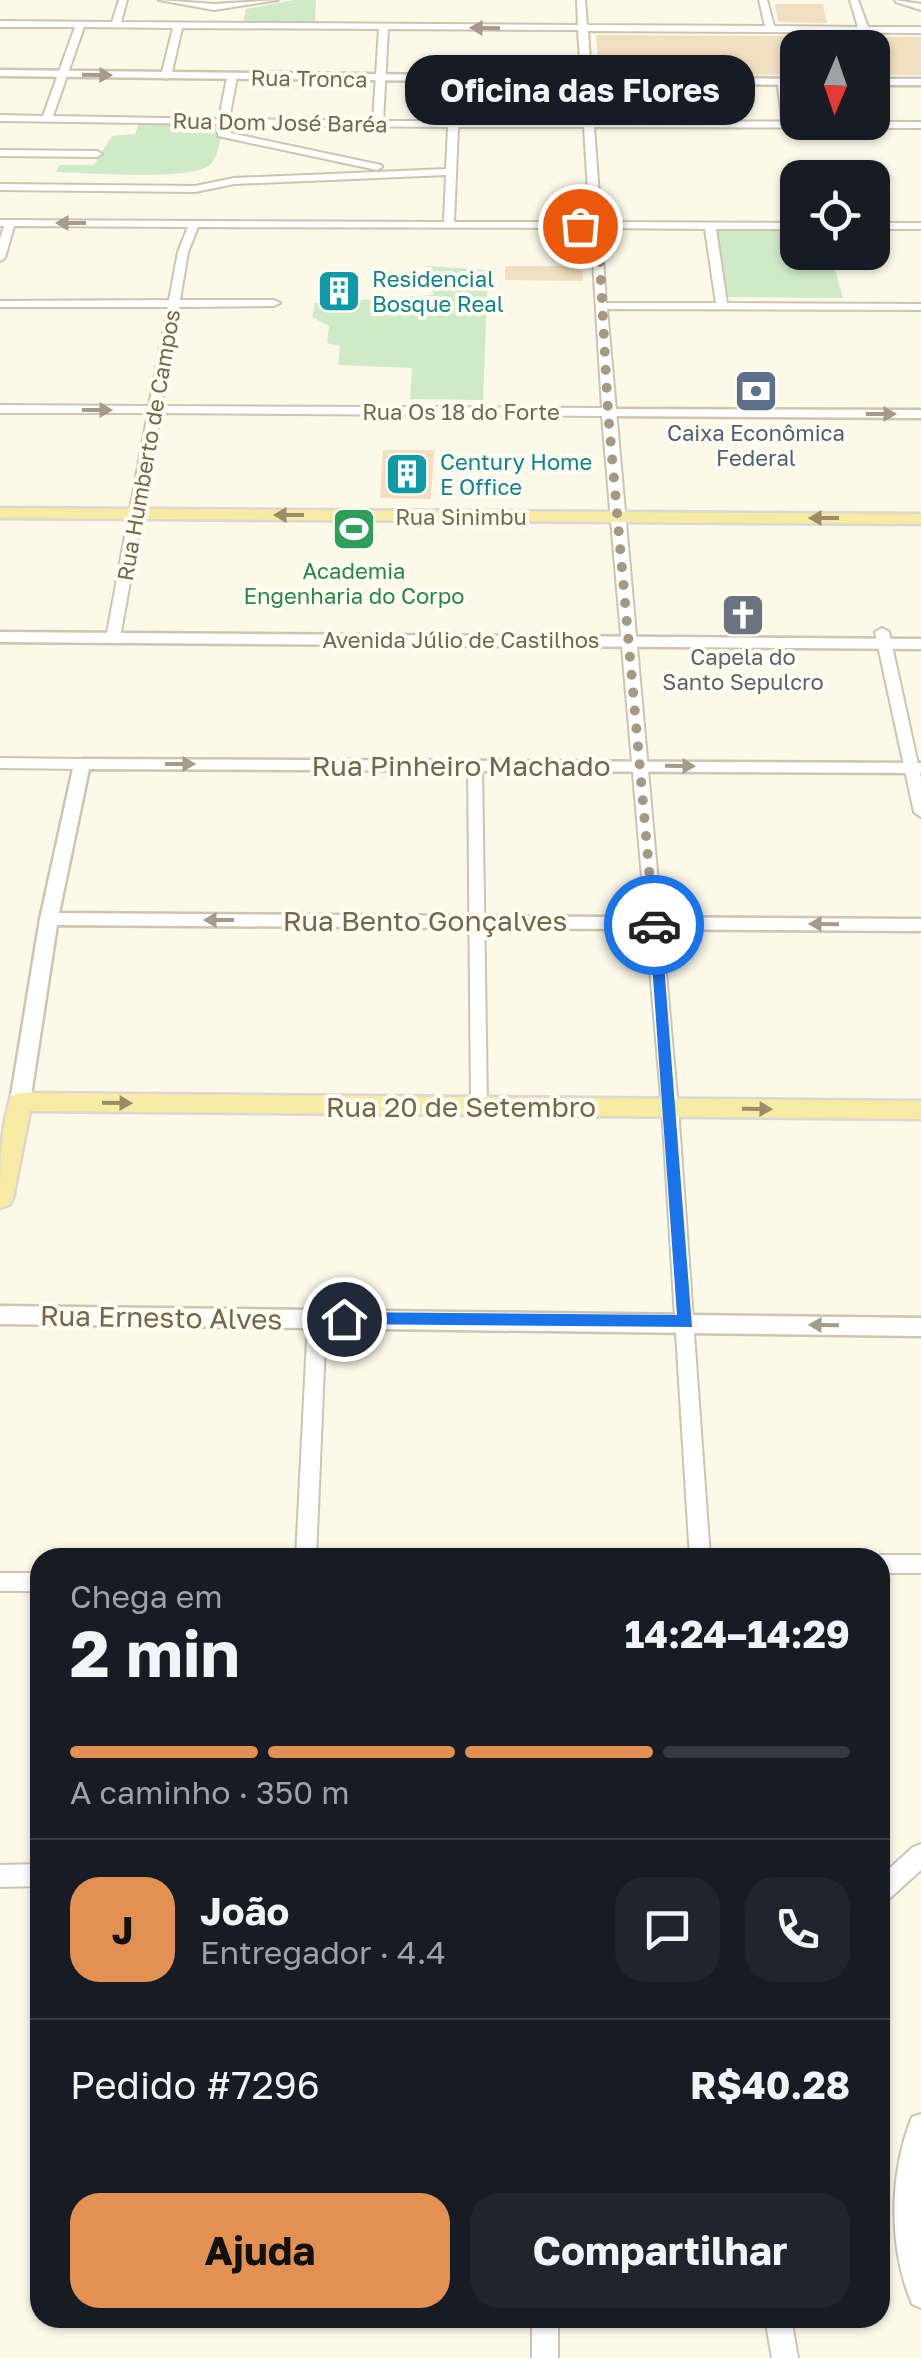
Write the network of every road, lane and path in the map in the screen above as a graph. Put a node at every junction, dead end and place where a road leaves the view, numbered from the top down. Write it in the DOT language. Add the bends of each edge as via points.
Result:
graph roads {
  1 [pos="123,0"];
  2 [pos="163,0"];
  3 [pos="274,0"];
  4 [pos="581,0"];
  5 [pos="762,0"];
  6 [pos="854,0"];
  7 [pos="899,0"];
  8 [pos="215,4"];
  9 [pos="238,6"];
  10 [pos="921,7"];
  11 [pos="0,24"];
  12 [pos="80,26"];
  13 [pos="115,26"];
  14 [pos="178,27"];
  15 [pos="233,27"];
  16 [pos="384,27"];
  17 [pos="583,29"];
  18 [pos="770,30"];
  19 [pos="780,30"];
  20 [pos="864,30"];
  21 [pos="890,30"];
  22 [pos="921,30"];
  23 [pos="0,73"];
  24 [pos="65,74"];
  25 [pos="166,76"];
  26 [pos="232,76"];
  27 [pos="381,78"];
  28 [pos="587,80"];
  29 [pos="780,82"];
  30 [pos="890,82"];
  31 [pos="921,82"];
  32 [pos="0,118"];
  33 [pos="47,118"];
  34 [pos="222,120"];
  35 [pos="378,124"];
  36 [pos="453,124"];
  37 [pos="590,125"];
  38 [pos="921,125"];
  39 [pos="0,152"];
  40 [pos="97,154"];
  41 [pos="403,172"];
  42 [pos="451,172"];
  43 [pos="0,187"];
  44 [pos="195,189"];
  45 [pos="5,223"];
  46 [pos="142,223"];
  47 [pos="191,223"];
  48 [pos="449,226"];
  49 [pos="598,226"];
  50 [pos="710,226"];
  51 [pos="780,226"];
  52 [pos="890,226"];
  53 [pos="921,226"];
  54 [pos="183,252"];
  55 [pos="0,258"];
  56 [pos="174,302"];
  57 [pos="274,303"];
  58 [pos="0,304"];
  59 [pos="603,306"];
  60 [pos="722,306"];
  61 [pos="921,307"];
  62 [pos="0,409"];
  63 [pos="155,410"];
  64 [pos="608,412"];
  65 [pos="921,414"];
  66 [pos="0,513"];
  67 [pos="136,514"];
  68 [pos="618,517"];
  69 [pos="921,519"];
  70 [pos="0,626"];
  71 [pos="114,632"];
  72 [pos="921,632"];
  73 [pos="628,634"];
  74 [pos="0,637"];
  75 [pos="884,638"];
  76 [pos="921,644"];
  77 [pos="0,763"];
  78 [pos="82,764"];
  79 [pos="475,764"];
  80 [pos="640,766"];
  81 [pos="916,768"];
  82 [pos="921,812"];
  83 [pos="651,889"];
  84 [pos="50,920"];
  85 [pos="476,920"];
  86 [pos="598,921"];
  87 [pos="654,922"];
  88 [pos="921,925"];
  89 [pos="669,1100"];
  90 [pos="10,1102"];
  91 [pos="479,1106"];
  92 [pos="921,1110"];
  93 [pos="0,1198"];
  94 [pos="0,1314"];
  95 [pos="317,1319"];
  96 [pos="686,1322"];
  97 [pos="921,1326"];
  98 [pos="306,1548"];
  99 [pos="699,1548"];
  100 [pos="890,1564"];
  101 [pos="921,1564"];
  102 [pos="0,1582"];
  103 [pos="30,1582"];
  104 [pos="921,1856"];
  105 [pos="30,1875"];
  106 [pos="0,1876"];
  107 [pos="890,1883"];
  108 [pos="921,2126"];
  109 [pos="914,2211"];
  110 [pos="921,2296"];
  111 [pos="544,2328"];
  112 [pos="780,2328"];
  113 [pos="544,2358"];
  114 [pos="785,2358"];
  1 -- 13 [label="street"];
  2 -- 8 [label="street"];
  3 -- 9 [label="street"];
  4 -- 17 [label="street"];
  5 -- 18 [label="street"];
  6 -- 20 [label="street"];
  7 -- 10 [label="street"];
  8 -- 9 [label="street"];
  9 -- 15 [label="street"];
  11 -- 12 [label="street"];
  12 -- 13 [label="street"];
  12 -- 24 [label="street"];
  13 -- 14 [label="street"];
  14 -- 15 [label="street"];
  14 -- 25 [label="street"];
  15 -- 16 [label="street"];
  17 -- 16 [label="street, one-way"];
  16 -- 27 [label="street"];
  17 -- 18 [label="street"];
  17 -- 28 [label="street"];
  18 -- 19 [label="street"];
  21 -- 22 [label="street"];
  23 -- 24 [label="street, Rua Tronca"];
  24 -- 25 [label="street, Rua Tronca, one-way"];
  24 -- 33 [label="street"];
  25 -- 26 [label="street, Rua Tronca"];
  26 -- 27 [label="street, Rua Tronca"];
  26 -- 34 [label="street"];
  27 -- 28 [label="street, Rua Tronca"];
  27 -- 35 [label="street"];
  28 -- 29 [label="street, Rua Tronca"];
  28 -- 37 [label="street"];
  30 -- 31 [label="street"];
  32 -- 33 [label="street, Rua Dom José Baréa"];
  33 -- 34 [label="street, Rua Dom José Baréa"];
  34 -- 35 [label="street, Rua Dom José Baréa"];
  34 -- 41 [label="street" via="219,132 227,137"];
  35 -- 36 [label="street, Rua Dom José Baréa"];
  36 -- 37 [label="street, Rua Dom José Baréa"];
  36 -- 42 [label="street"];
  37 -- 38 [label="street, Rua Dom José Baréa"];
  37 -- 49 [label="street"];
  39 -- 40 [label="street"];
  41 -- 42 [label="street"];
  41 -- 44 [label="street"];
  42 -- 48 [label="street"];
  43 -- 44 [label="street"];
  44 -- 47 [label="street, Rua Humberto de Campos"];
  46 -- 45 [label="street, one-way"];
  45 -- 55 [label="street"];
  46 -- 47 [label="street"];
  46 -- 54 [label="street" via="180,229"];
  47 -- 48 [label="street"];
  47 -- 54 [label="street, Rua Humberto de Campos"];
  48 -- 49 [label="street"];
  49 -- 50 [label="street"];
  49 -- 59 [label="street"];
  50 -- 51 [label="street"];
  50 -- 60 [label="street"];
  52 -- 53 [label="street"];
  54 -- 56 [label="street, Rua Humberto de Campos"];
  56 -- 57 [label="street"];
  56 -- 58 [label="street"];
  56 -- 63 [label="street, Rua Humberto de Campos"];
  59 -- 60 [label="street"];
  59 -- 64 [label="street"];
  60 -- 61 [label="street"];
  62 -- 63 [label="street, Rua Os 18 do Forte, one-way"];
  63 -- 64 [label="street, Rua Os 18 do Forte"];
  63 -- 67 [label="street, Rua Humberto de Campos"];
  64 -- 65 [label="street, Rua Os 18 do Forte, one-way"];
  64 -- 68 [label="street"];
  66 -- 67 [label="main road, Rua Sinimbu"];
  68 -- 67 [label="main road, Rua Sinimbu, one-way"];
  67 -- 71 [label="street, Rua Humberto de Campos"];
  69 -- 68 [label="main road, Rua Sinimbu, one-way"];
  68 -- 73 [label="street"];
  70 -- 71 [label="street, Avenida Júlio de Castilhos"];
  71 -- 73 [label="street, Avenida Júlio de Castilhos"];
  71 -- 74 [label="street, Avenida Júlio de Castilhos"];
  72 -- 75 [label="street, Avenida Júlio de Castilhos"];
  73 -- 75 [label="street, Avenida Júlio de Castilhos"];
  73 -- 80 [label="street"];
  75 -- 76 [label="street, Avenida Júlio de Castilhos"];
  75 -- 81 [label="street"];
  77 -- 78 [label="street, Rua Pinheiro Machado"];
  78 -- 79 [label="street, Rua Pinheiro Machado, one-way"];
  78 -- 84 [label="street"];
  79 -- 80 [label="street, Rua Pinheiro Machado"];
  79 -- 85 [label="street"];
  80 -- 81 [label="street, Rua Pinheiro Machado, one-way"];
  80 -- 83 [label="street"];
  81 -- 82 [label="street"];
  83 -- 86 [label="street" via="635,909"];
  83 -- 87 [label="street"];
  85 -- 84 [label="street, Rua Bento Gonçalves, one-way"];
  84 -- 90 [label="street"];
  85 -- 86 [label="street, Rua Bento Gonçalves"];
  85 -- 91 [label="street"];
  86 -- 87 [label="street, Rua Bento Gonçalves"];
  88 -- 87 [label="street, Rua Bento Gonçalves, one-way"];
  87 -- 89 [label="street"];
  89 -- 91 [label="main road, Rua 20 de Setembro"];
  89 -- 92 [label="main road, Rua 20 de Setembro, one-way" via="698,1108"];
  89 -- 96 [label="street"];
  90 -- 91 [label="main road, Rua 20 de Setembro, one-way"];
  90 -- 93 [label="main road"];
  94 -- 95 [label="street, Rua Ernesto Alves"];
  95 -- 96 [label="street, Rua Ernesto Alves"];
  95 -- 98 [label="street"];
  97 -- 96 [label="street, Rua Ernesto Alves, one-way"];
  96 -- 99 [label="street"];
  100 -- 101 [label="street"];
  102 -- 103 [label="street"];
  104 -- 107 [label="street"];
  105 -- 106 [label="street"];
  108 -- 109 [label="street" via="908,2175"];
  109 -- 110 [label="street"];
  111 -- 113 [label="street"];
  112 -- 114 [label="street"];
}
